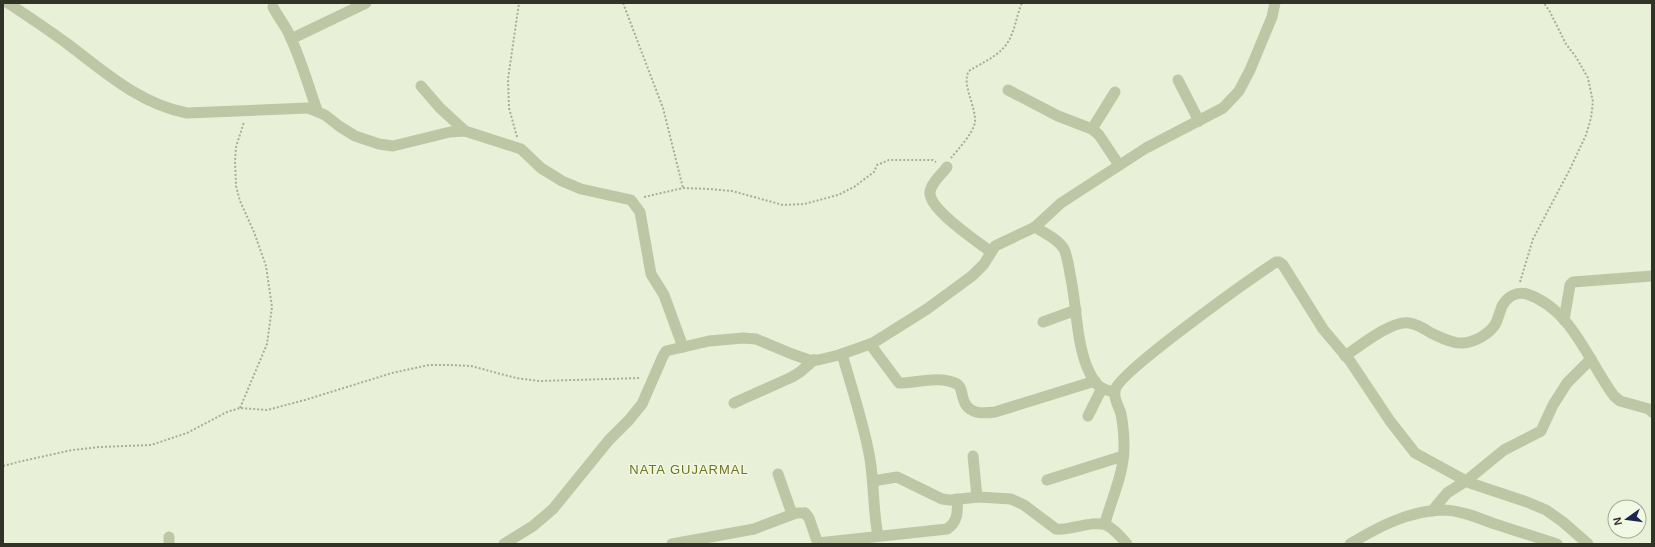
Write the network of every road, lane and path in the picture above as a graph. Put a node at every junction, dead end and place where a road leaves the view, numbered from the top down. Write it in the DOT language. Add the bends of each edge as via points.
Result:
graph roads {
  1 [pos="8,3"];
  2 [pos="366,3"];
  3 [pos="518,3"];
  4 [pos="623,3"];
  5 [pos="1022,3"];
  6 [pos="1275,3"];
  7 [pos="1544,3"];
  8 [pos="273,7"];
  9 [pos="291,39"];
  10 [pos="1178,80"];
  11 [pos="421,86"];
  12 [pos="1008,90"];
  13 [pos="1115,92"];
  14 [pos="317,110"];
  15 [pos="244,112"];
  16 [pos="1199,121"];
  17 [pos="1092,129"];
  18 [pos="465,132"];
  19 [pos="521,149"];
  20 [pos="1119,165"];
  21 [pos="947,167"];
  22 [pos="683,188"];
  23 [pos="631,200"];
  24 [pos="1035,227"];
  25 [pos="990,252"];
  26 [pos="1652,276"];
  27 [pos="1517,293"];
  28 [pos="1076,310"];
  29 [pos="1564,320"];
  30 [pos="1043,322"];
  31 [pos="870,344"];
  32 [pos="683,347"];
  33 [pos="842,354"];
  34 [pos="1345,356"];
  35 [pos="1591,359"];
  36 [pos="814,360"];
  37 [pos="654,377"];
  38 [pos="1098,385"];
  39 [pos="1115,392"];
  40 [pos="734,403"];
  41 [pos="240,408"];
  42 [pos="1652,412"];
  43 [pos="1088,416"];
  44 [pos="973,456"];
  45 [pos="1123,456"];
  46 [pos="3,466"];
  47 [pos="778,474"];
  48 [pos="1047,480"];
  49 [pos="873,481"];
  50 [pos="1466,481"];
  51 [pos="977,497"];
  52 [pos="957,499"];
  53 [pos="1432,511"];
  54 [pos="792,514"];
  55 [pos="1105,523"];
  56 [pos="878,536"];
  57 [pos="717,540"];
  58 [pos="1536,541"];
  59 [pos="686,542"];
  60 [pos="504,544"];
  61 [pos="672,544"];
  62 [pos="818,544"];
  63 [pos="1127,544"];
  64 [pos="1350,544"];
  65 [pos="1556,544"];
  66 [pos="1588,544"];
  1 -- 15 [label="street" via="131,91 160,106 187,113"];
  2 -- 9 [label="street"];
  3 -- 19 [label="path" via="508,79 509,108"];
  4 -- 22 [label="path" via="663,108"];
  5 -- 21 [label="path" via="1012,36 1005,47 966,75 974,106 975,123"];
  6 -- 16 [label="street" via="1272,17 1239,91 1222,108"];
  7 -- 27 [label="path" via="1588,78 1593,102 1592,118 1586,135 1533,239"];
  8 -- 9 [label="street"];
  9 -- 14 [label="street"];
  10 -- 16 [label="street"];
  11 -- 18 [label="street"];
  12 -- 17 [label="street" via="1058,116"];
  13 -- 17 [label="street"];
  14 -- 15 [label="street" via="308,108"];
  14 -- 18 [label="street" via="355,136 393,146 450,132"];
  15 -- 41 [label="path" via="236,147 236,186 266,266 272,307 267,344"];
  16 -- 20 [label="street"];
  17 -- 20 [label="street"];
  18 -- 19 [label="street"];
  19 -- 23 [label="street" via="542,168 562,181 595,193"];
  20 -- 24 [label="street" via="1061,203"];
  21 -- 22 [label="path" via="933,160 889,160 877,165 874,172 854,187 838,195 804,204 783,205 732,191"];
  21 -- 25 [label="street" via="930,190 930,198 940,212"];
  22 -- 23 [label="path"];
  23 -- 32 [label="street" via="640,212 651,274 664,295"];
  24 -- 25 [label="street" via="995,246"];
  24 -- 28 [label="street" via="1063,248"];
  25 -- 31 [label="street" via="984,264 954,290"];
  26 -- 29 [label="street" via="1573,282 1570,284"];
  27 -- 29 [label="street" via="1537,298"];
  27 -- 34 [label="street" via="1503,305 1495,324 1476,340 1462,343 1443,339 1410,323 1401,323"];
  28 -- 30 [label="street"];
  28 -- 38 [label="street" via="1083,357"];
  29 -- 35 [label="street"];
  31 -- 33 [label="street"];
  31 -- 38 [label="street" via="899,383 934,380 956,384 961,388 963,400 971,410 979,414"];
  32 -- 36 [label="street" via="731,338 756,339"];
  32 -- 37 [label="street" via="666,351"];
  33 -- 36 [label="street"];
  33 -- 49 [label="street" via="865,436"];
  34 -- 39 [label="street" via="1323,329 1283,265 1276,262 1176,335 1124,377"];
  34 -- 50 [label="street" via="1415,453"];
  35 -- 42 [label="street" via="1606,386 1620,401"];
  35 -- 50 [label="street" via="1567,383 1541,431 1504,450"];
  36 -- 40 [label="street" via="792,377"];
  37 -- 41 [label="path" via="539,381 516,378 471,366 429,365 392,373 267,410"];
  37 -- 60 [label="street" via="642,404 604,445 553,509 534,526"];
  38 -- 39 [label="street"];
  38 -- 43 [label="street"];
  39 -- 45 [label="street" via="1122,420"];
  41 -- 46 [label="path" via="187,433 151,445 72,450"];
  44 -- 51 [label="street"];
  45 -- 48 [label="street"];
  45 -- 55 [label="street" via="1121,474"];
  47 -- 54 [label="street"];
  49 -- 52 [label="street" via="897,477 942,499"];
  49 -- 56 [label="street"];
  50 -- 53 [label="street" via="1447,493"];
  50 -- 66 [label="street" via="1546,510"];
  51 -- 52 [label="street"];
  51 -- 55 [label="street" via="1011,498 1030,509 1056,530"];
  52 -- 56 [label="street" via="956,517 952,526 947,529"];
  53 -- 58 [label="street" via="1462,513"];
  53 -- 64 [label="street" via="1385,524"];
  54 -- 57 [label="street"];
  54 -- 62 [label="street" via="805,512"];
  55 -- 63 [label="street" via="1114,528"];
  56 -- 62 [label="street"];
  57 -- 59 [label="street"];
  58 -- 65 [label="street"];
  59 -- 61 [label="street"];
}
